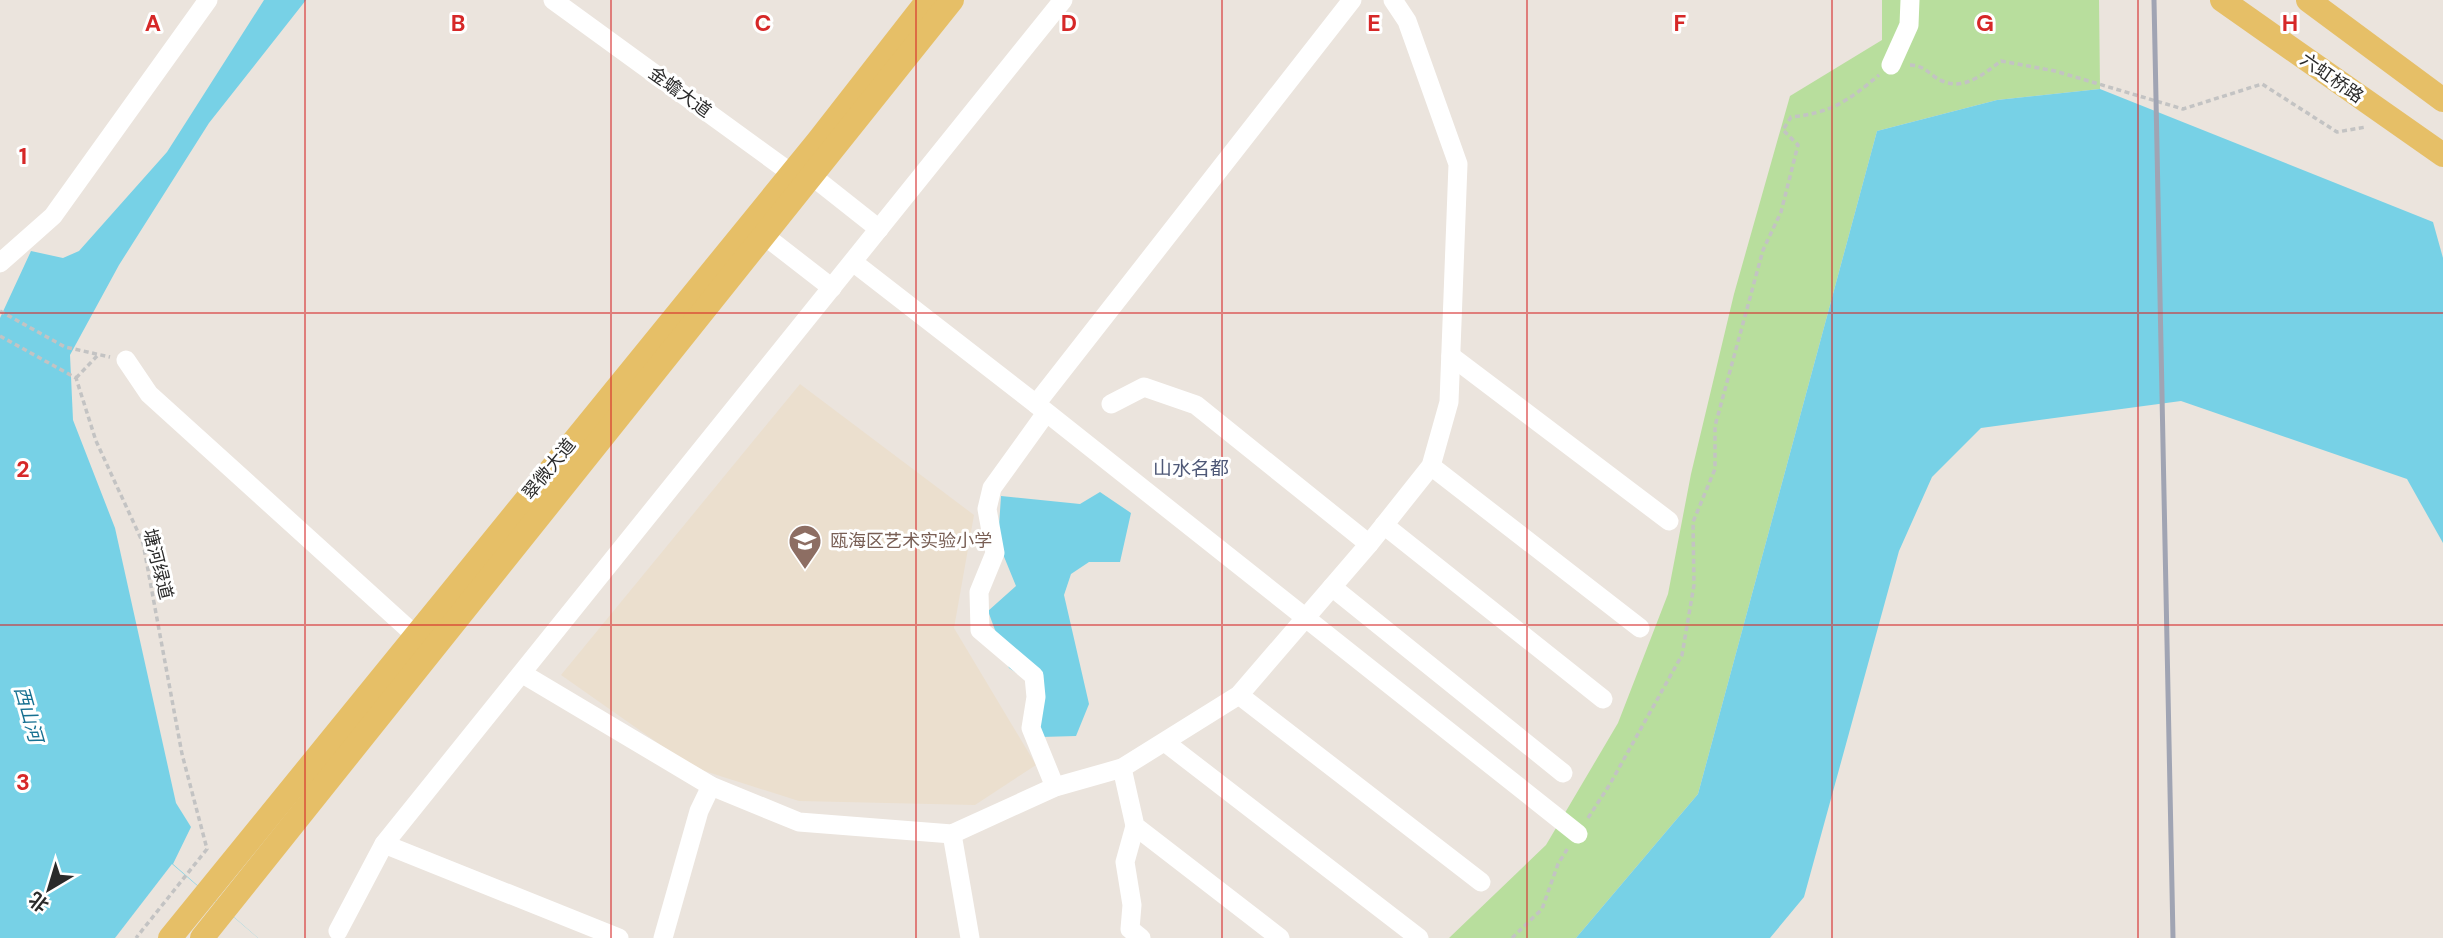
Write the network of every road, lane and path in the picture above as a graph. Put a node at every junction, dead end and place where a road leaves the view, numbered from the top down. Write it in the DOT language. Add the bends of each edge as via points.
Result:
graph roads {
  1 [pos="208,0"];
  2 [pos="554,0"];
  3 [pos="928,0"];
  4 [pos="951,0"];
  5 [pos="1063,0"];
  6 [pos="1352,0"];
  7 [pos="1393,0"];
  8 [pos="1910,0"];
  9 [pos="2222,0"];
  10 [pos="2308,0"];
  11 [pos="1891,65"];
  12 [pos="2443,100"];
  13 [pos="2378,125"];
  14 [pos="2443,155"];
  15 [pos="803,178"];
  16 [pos="879,229"];
  17 [pos="765,236"];
  18 [pos="853,262"];
  19 [pos="0,263"];
  20 [pos="832,288"];
  21 [pos="2,312"];
  22 [pos="0,336"];
  23 [pos="98,355"];
  24 [pos="1451,356"];
  25 [pos="126,360"];
  26 [pos="76,377"];
  27 [pos="1111,404"];
  28 [pos="1041,408"];
  29 [pos="1431,466"];
  30 [pos="1669,521"];
  31 [pos="1384,526"];
  32 [pos="1369,544"];
  33 [pos="1332,587"];
  34 [pos="1305,619"];
  35 [pos="1640,628"];
  36 [pos="415,635"];
  37 [pos="523,674"];
  38 [pos="1240,695"];
  39 [pos="1603,699"];
  40 [pos="1166,743"];
  41 [pos="1122,768"];
  42 [pos="1563,773"];
  43 [pos="711,786"];
  44 [pos="1055,787"];
  45 [pos="1135,826"];
  46 [pos="952,834"];
  47 [pos="1577,834"];
  48 [pos="384,844"];
  49 [pos="1481,882"];
  50 [pos="338,931"];
  51 [pos="136,938"];
  52 [pos="170,938"];
  53 [pos="202,938"];
  54 [pos="619,938"];
  55 [pos="663,938"];
  56 [pos="970,938"];
  57 [pos="1141,938"];
  58 [pos="1280,938"];
  59 [pos="1419,938"];
  60 [pos="1513,938"];
  1 -- 19 [label="street" via="53,216"];
  2 -- 15 [label="street, 金蟾大道"];
  3 -- 15 [label="main road, 翠微大道"];
  4 -- 15 [label="main road, 翠微大道"];
  5 -- 16 [label="street"];
  6 -- 28 [label="street"];
  7 -- 24 [label="street" via="1407,21 1458,164"];
  8 -- 11 [label="street" via="1909,25"];
  9 -- 14 [label="main road, 六虹桥路"];
  10 -- 12 [label="main road"];
  11 -- 13 [label="path" via="1918,65 1945,84 1974,82 2001,61 2055,71 2183,109 2262,84 2337,132"];
  11 -- 47 [label="path" via="1851,99 1820,114 1791,117 1783,130 1798,145 1781,212 1763,250 1715,425 1715,469 1693,522 1694,585 1682,655"];
  15 -- 16 [label="street, 金蟾大道"];
  15 -- 17 [label="main road, 翠微大道"];
  15 -- 36 [label="main road, 翠微大道"];
  16 -- 18 [label="street"];
  17 -- 20 [label="street"];
  17 -- 53 [label="main road, 翠微大道"];
  18 -- 20 [label="street"];
  18 -- 28 [label="street"];
  20 -- 37 [label="street"];
  21 -- 23 [label="path" via="65,347"];
  22 -- 26 [label="path"];
  23 -- 25 [label="path"];
  23 -- 26 [label="path"];
  24 -- 29 [label="street" via="1449,402"];
  24 -- 30 [label="street"];
  25 -- 36 [label="street" via="149,394"];
  26 -- 51 [label="path, 塘河绿道" via="96,441 143,543 182,754 207,849"];
  27 -- 32 [label="street" via="1144,387 1196,405"];
  28 -- 34 [label="street"];
  28 -- 44 [label="street" via="992,488 988,509 995,553 979,592 980,630 1034,676 1031,728"];
  29 -- 31 [label="street"];
  29 -- 35 [label="street"];
  31 -- 32 [label="street"];
  31 -- 39 [label="street"];
  32 -- 33 [label="street"];
  33 -- 34 [label="street"];
  33 -- 42 [label="street"];
  34 -- 38 [label="street"];
  34 -- 47 [label="street"];
  36 -- 52 [label="main road, 翠微大道"];
  37 -- 43 [label="street"];
  37 -- 48 [label="street"];
  38 -- 40 [label="street"];
  38 -- 49 [label="street"];
  40 -- 41 [label="street"];
  40 -- 59 [label="street"];
  41 -- 44 [label="street"];
  41 -- 45 [label="street"];
  43 -- 46 [label="street" via="799,822"];
  43 -- 55 [label="street" via="699,811"];
  44 -- 46 [label="street"];
  45 -- 57 [label="street" via="1125,862 1132,905 1130,929"];
  45 -- 58 [label="street"];
  46 -- 56 [label="street"];
  47 -- 60 [label="path" via="1558,864 1542,909"];
  48 -- 50 [label="street"];
  48 -- 54 [label="street"];
}
